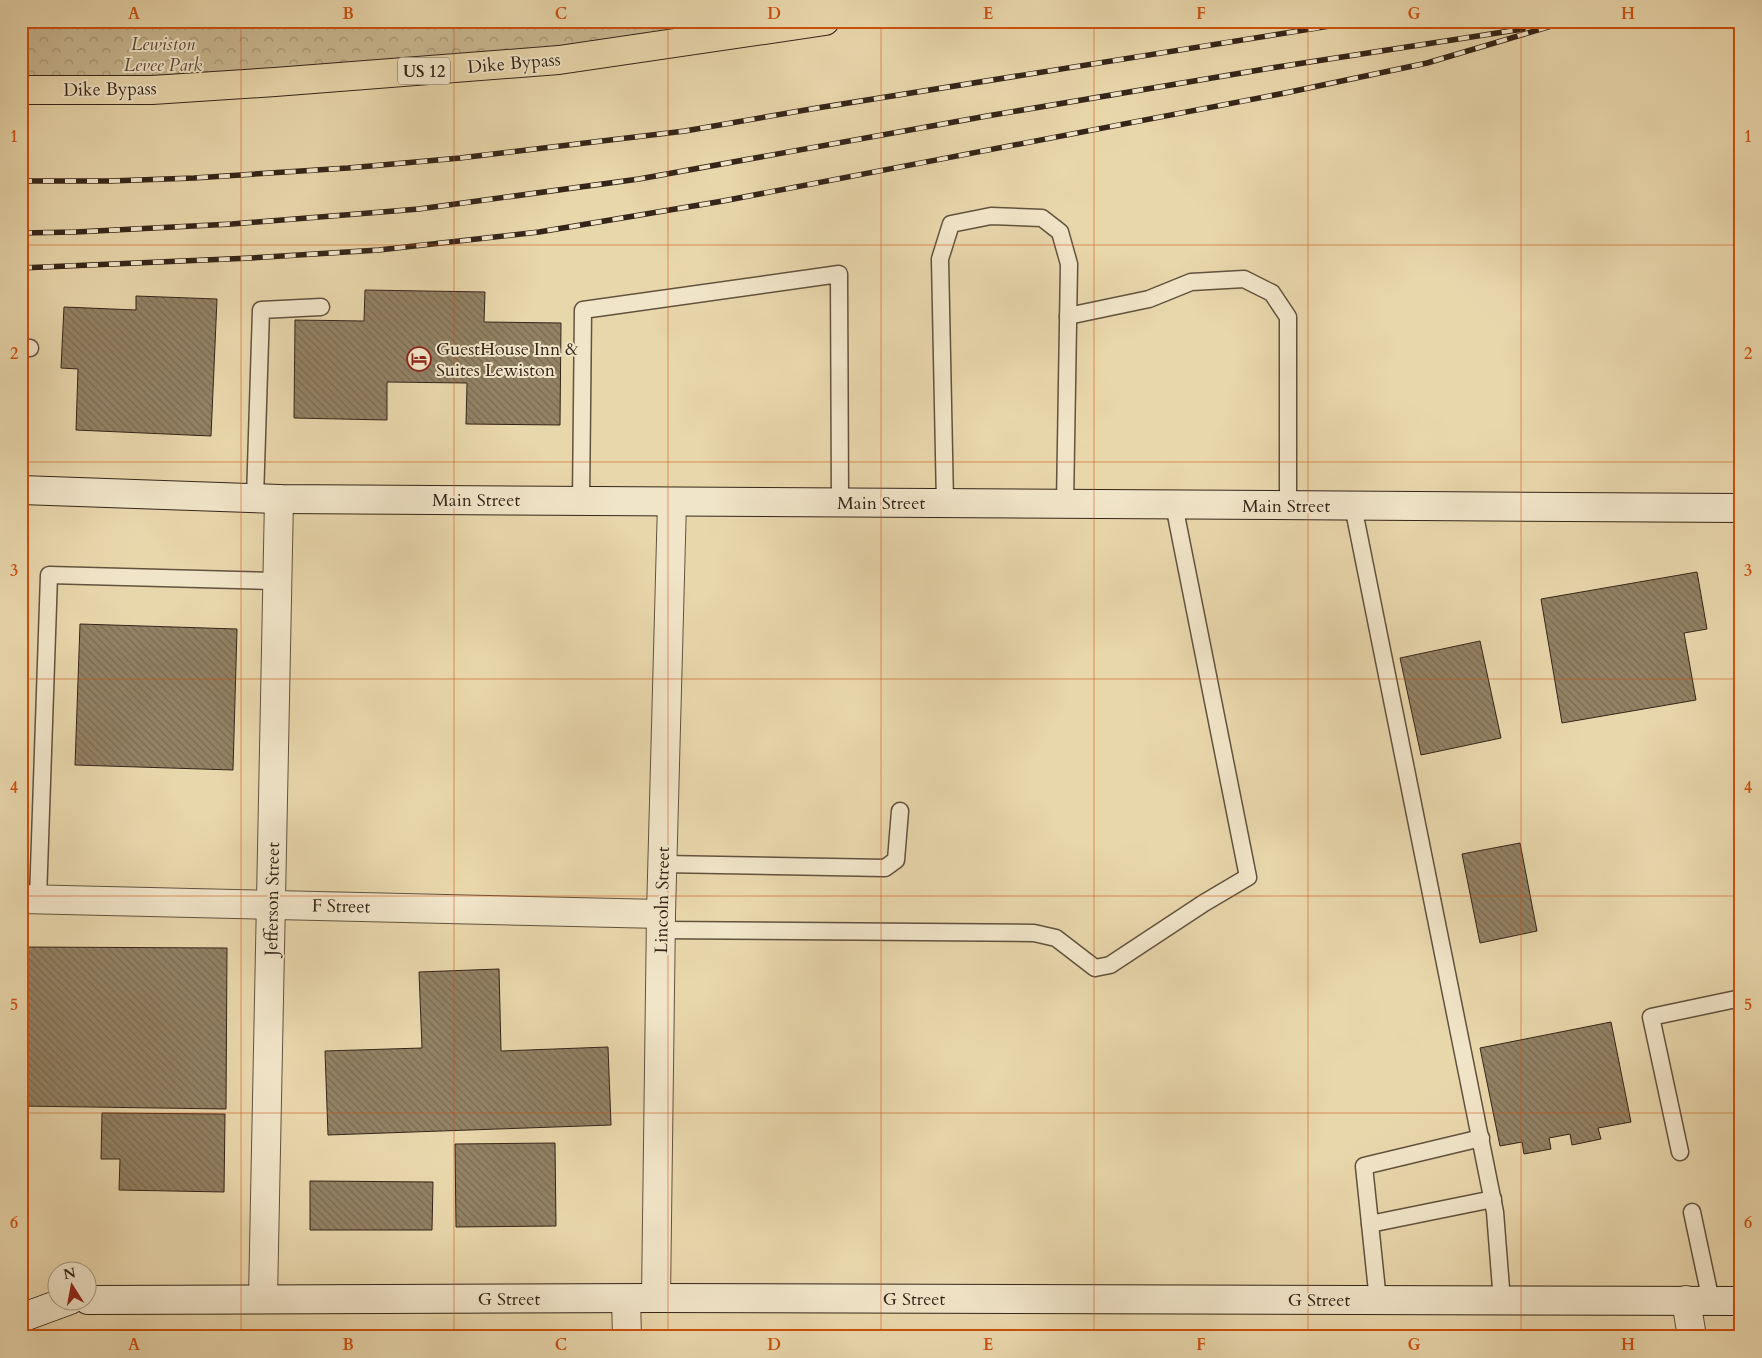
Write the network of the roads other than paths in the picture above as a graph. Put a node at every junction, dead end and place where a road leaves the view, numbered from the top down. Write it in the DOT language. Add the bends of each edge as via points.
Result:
graph roads {
  1 [pos="825,21"];
  2 [pos="21,90"];
  3 [pos="320,307"];
  4 [pos="1068,316"];
  5 [pos="21,490"];
  6 [pos="267,498"];
  7 [pos="581,501"];
  8 [pos="672,502"];
  9 [pos="840,503"];
  10 [pos="945,504"];
  11 [pos="1065,504"];
  12 [pos="1174,505"];
  13 [pos="1288,506"];
  14 [pos="1353,506"];
  15 [pos="1741,508"];
  16 [pos="277,581"];
  17 [pos="900,811"];
  18 [pos="662,864"];
  19 [pos="30,899"];
  20 [pos="272,904"];
  21 [pos="661,922"];
  22 [pos="1741,998"];
  23 [pos="1481,1138"];
  24 [pos="1680,1152"];
  25 [pos="1493,1199"];
  26 [pos="1692,1212"];
  27 [pos="1370,1224"];
  28 [pos="656,1298"];
  29 [pos="263,1299"];
  30 [pos="626,1299"];
  31 [pos="21,1300"];
  32 [pos="48,1300"];
  33 [pos="98,1300"];
  34 [pos="1698,1300"];
  35 [pos="1378,1301"];
  36 [pos="1502,1301"];
  37 [pos="1741,1301"];
  38 [pos="48,1308"];
  39 [pos="21,1318"];
  40 [pos="627,1337"];
  41 [pos="1692,1337"];
  1 -- 2 [label="highway, Dike Bypass / US 12" via="558,60 162,89"];
  3 -- 6 [label="lane" via="261,310"];
  4 -- 10 [label="lane" via="1069,264 1060,232 1042,218 991,216 951,224 940,259"];
  4 -- 11 [label="lane"];
  4 -- 13 [label="lane" via="1149,299 1191,282 1244,279 1272,293 1288,318"];
  5 -- 6 [label="street, Main Street"];
  6 -- 7 [label="street, Main Street"];
  6 -- 16 [label="street, Jefferson Street"];
  7 -- 8 [label="street, Main Street"];
  7 -- 9 [label="lane" via="583,310 838,274"];
  8 -- 9 [label="street, Main Street"];
  8 -- 18 [label="street, Lincoln Street"];
  9 -- 10 [label="street, Main Street"];
  10 -- 11 [label="street, Main Street"];
  11 -- 12 [label="street, Main Street"];
  12 -- 13 [label="street, Main Street"];
  12 -- 21 [label="lane" via="1248,877 1110,965 1095,968 1056,938 1034,933"];
  13 -- 14 [label="street, Main Street"];
  14 -- 15 [label="street, Main Street"];
  14 -- 23 [label="lane"];
  16 -- 19 [label="lane" via="49,575"];
  16 -- 20 [label="street, Jefferson Street"];
  17 -- 18 [label="lane" via="896,860 885,868"];
  18 -- 21 [label="street, Lincoln Street"];
  19 -- 20 [label="street, F Street"];
  20 -- 21 [label="street, F Street"];
  20 -- 29 [label="street, Jefferson Street"];
  21 -- 28 [label="street, Lincoln Street"];
  22 -- 24 [label="lane" via="1651,1017"];
  23 -- 25 [label="lane"];
  23 -- 27 [label="lane" via="1364,1166"];
  25 -- 27 [label="lane"];
  25 -- 36 [label="lane"];
  26 -- 34 [label="lane"];
  27 -- 35 [label="lane"];
  28 -- 30 [label="street, G Street"];
  28 -- 35 [label="street, G Street"];
  29 -- 30 [label="street, G Street"];
  29 -- 33 [label="street, G Street"];
  30 -- 40 [label="street"];
  31 -- 32 [label="street"];
  34 -- 36 [label="street, G Street"];
  34 -- 37 [label="street, G Street"];
  34 -- 41 [label="street"];
  35 -- 36 [label="street, G Street"];
  38 -- 39 [label="street"];
}
